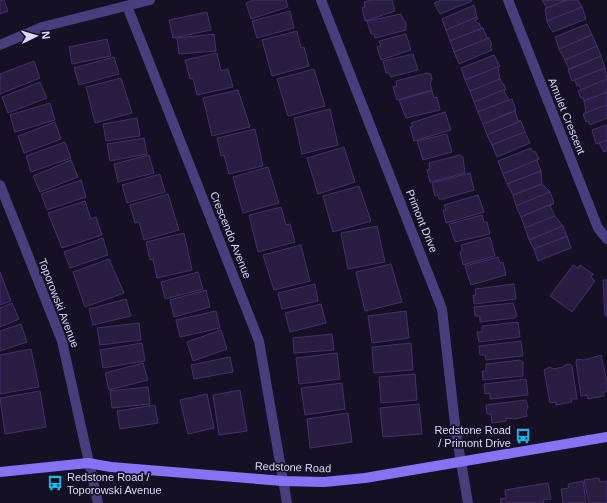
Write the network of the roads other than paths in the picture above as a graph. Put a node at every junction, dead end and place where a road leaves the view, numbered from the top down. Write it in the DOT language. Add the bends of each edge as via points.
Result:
graph roads {
  1 [pos="150,0"];
  2 [pos="321,0"];
  3 [pos="508,0"];
  4 [pos="127,6"];
  5 [pos="0,45"];
  6 [pos="0,185"];
  7 [pos="607,239"];
  8 [pos="607,437"];
  9 [pos="461,462"];
  10 [pos="88,463"];
  11 [pos="0,472"];
  12 [pos="283,481"];
  13 [pos="98,503"];
  14 [pos="287,503"];
  15 [pos="468,503"];
  1 -- 4 [label="street"];
  2 -- 9 [label="street, Primont Drive" via="442,309"];
  3 -- 7 [label="street, Amulet Crescent" via="598,228"];
  4 -- 5 [label="street" via="42,27"];
  4 -- 12 [label="street, Crescendo Avenue" via="259,341"];
  6 -- 10 [label="street, Toporowski Avenue" via="62,341"];
  8 -- 9 [label="street, Redstone Road"];
  9 -- 12 [label="street, Redstone Road" via="344,480"];
  9 -- 15 [label="street, Primont Drive"];
  10 -- 11 [label="street, Redstone Road"];
  10 -- 12 [label="street, Redstone Road"];
  10 -- 13 [label="street, Toporowski Avenue"];
  12 -- 14 [label="street, Crescendo Avenue"];
}
